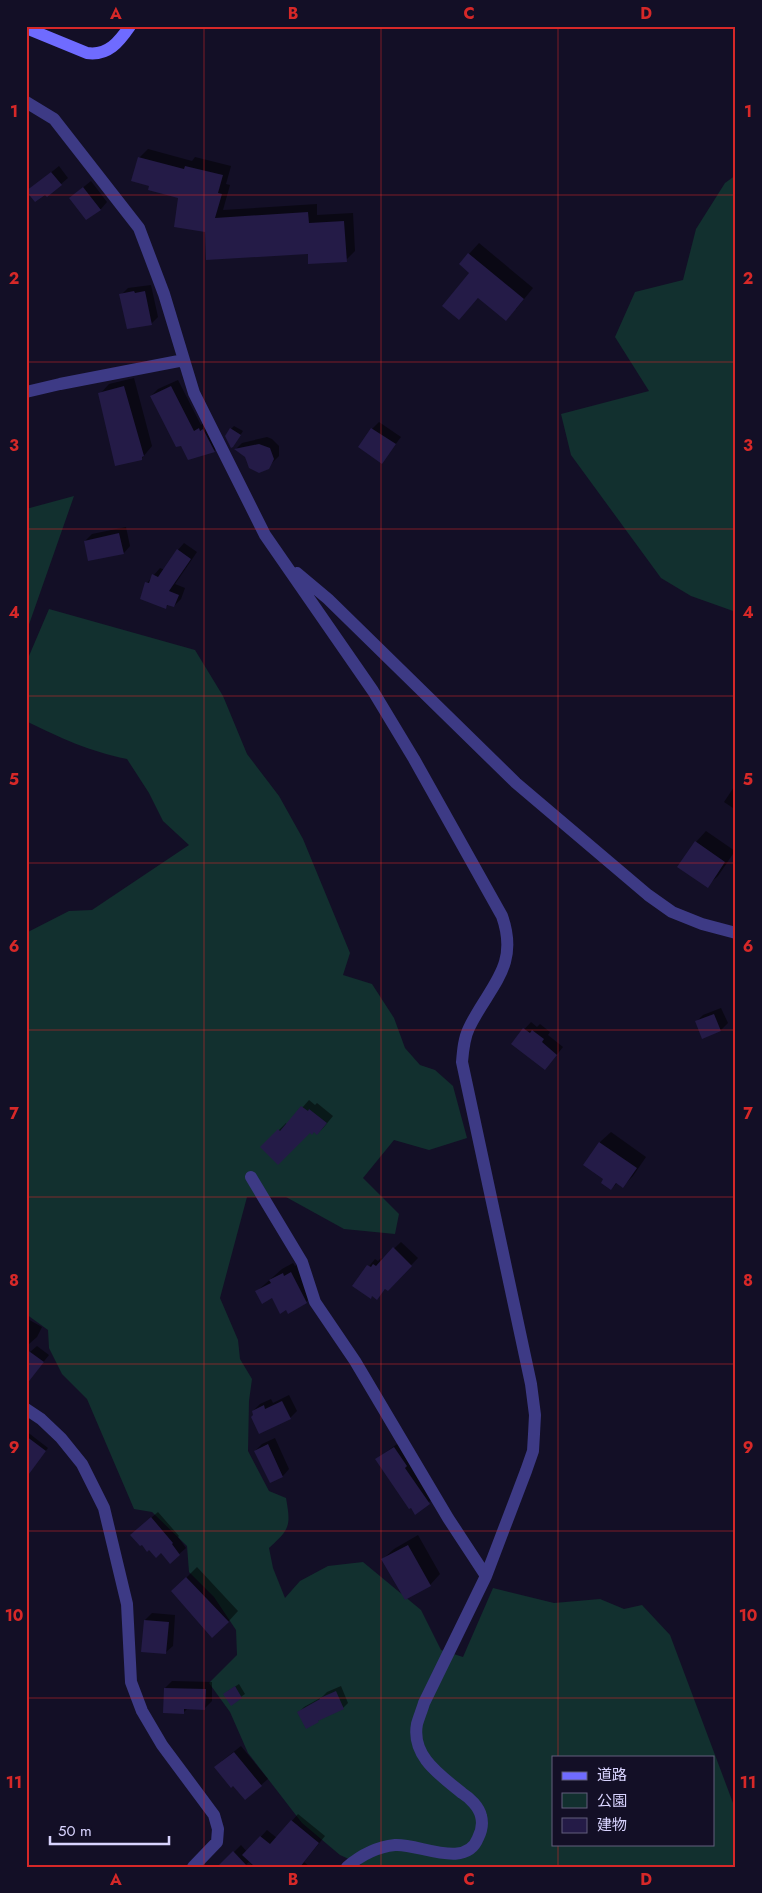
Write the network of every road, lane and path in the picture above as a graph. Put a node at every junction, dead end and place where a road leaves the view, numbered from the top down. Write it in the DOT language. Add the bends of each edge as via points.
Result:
graph roads {
  1 [pos="130,26"];
  2 [pos="26,28"];
  3 [pos="26,102"];
  4 [pos="184,360"];
  5 [pos="26,392"];
  6 [pos="284,562"];
  7 [pos="736,933"];
  8 [pos="251,1177"];
  9 [pos="26,1409"];
  10 [pos="486,1576"];
  11 [pos="193,1867"];
  12 [pos="347,1867"];
  1 -- 2 [label="street" via="115,46 96,54"];
  3 -- 4 [label="street" via="54,119 139,228"];
  4 -- 5 [label="street"];
  4 -- 6 [label="street" via="194,393 265,534"];
  6 -- 7 [label="street" via="328,599 516,783 648,895 672,912"];
  6 -- 10 [label="street" via="373,691 508,931 508,947 500,978 468,1030 462,1062 531,1384 535,1416 533,1451"];
  8 -- 10 [label="street" via="302,1262 315,1302 355,1361"];
  9 -- 11 [label="street" via="61,1438 82,1464 104,1508 127,1604 131,1682 142,1711 214,1815 218,1829 217,1842"];
  10 -- 12 [label="street" via="424,1702 416,1735 423,1757 469,1798 481,1814 477,1841 463,1853 450,1855 405,1845 381,1847 359,1857"];
}
